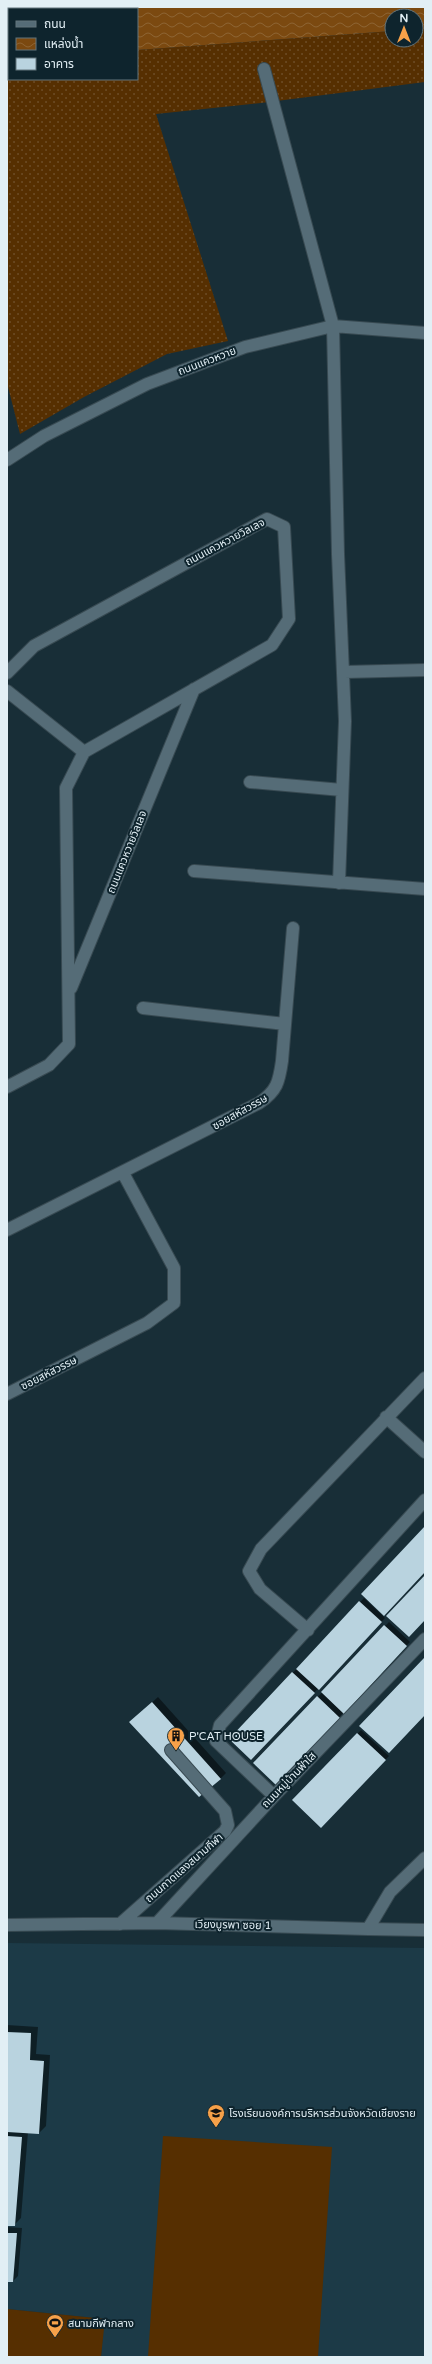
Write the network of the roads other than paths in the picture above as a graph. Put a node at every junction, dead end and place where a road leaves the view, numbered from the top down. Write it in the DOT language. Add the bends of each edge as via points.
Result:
graph roads {
  1 [pos="264,69"];
  2 [pos="333,326"];
  3 [pos="425,333"];
  4 [pos="7,460"];
  5 [pos="425,670"];
  6 [pos="344,672"];
  7 [pos="7,673"];
  8 [pos="194,689"];
  9 [pos="7,691"];
  10 [pos="84,752"];
  11 [pos="250,782"];
  12 [pos="342,790"];
  13 [pos="194,870"];
  14 [pos="339,883"];
  15 [pos="425,889"];
  16 [pos="293,928"];
  17 [pos="69,992"];
  18 [pos="143,1008"];
  19 [pos="285,1024"];
  20 [pos="7,1087"];
  21 [pos="123,1173"];
  22 [pos="7,1230"];
  23 [pos="425,1378"];
  24 [pos="7,1394"];
  25 [pos="386,1417"];
  26 [pos="425,1452"];
  27 [pos="423,1506"];
  28 [pos="308,1630"];
  29 [pos="425,1639"];
  30 [pos="171,1750"];
  31 [pos="274,1796"];
  32 [pos="425,1858"];
  33 [pos="157,1923"];
  34 [pos="120,1924"];
  35 [pos="7,1925"];
  36 [pos="368,1929"];
  37 [pos="425,1930"];
  1 -- 2 [label="street"];
  2 -- 3 [label="street, ถนนแควหวาย"];
  2 -- 4 [label="street, ถนนแควหวาย" via="245,347 147,384 44,436"];
  2 -- 6 [label="street" via="338,554"];
  5 -- 6 [label="street"];
  6 -- 12 [label="street"];
  7 -- 8 [label="street, ถนนแควหวายวิลเลจ" via="34,646 267,519 284,527 289,619 272,645"];
  8 -- 10 [label="street, ถนนแควหวายวิลเลจ"];
  8 -- 17 [label="street, ถนนแควหวายวิลเลจ"];
  9 -- 10 [label="street"];
  10 -- 17 [label="street, ถนนแควหวายวิลเลจ" via="66,788"];
  11 -- 12 [label="street"];
  12 -- 14 [label="street"];
  13 -- 14 [label="street"];
  14 -- 15 [label="street"];
  16 -- 19 [label="street, ซอยสหัสวรรษ"];
  17 -- 20 [label="street, ถนนแควหวายวิลเลจ" via="69,1044 49,1065"];
  18 -- 19 [label="street"];
  19 -- 21 [label="street, ซอยสหัสวรรษ" via="279,1080 272,1094"];
  21 -- 22 [label="street, ซอยสหัสวรรษ"];
  21 -- 24 [label="street, ซอยสหัสวรรษ" via="174,1268 174,1303 147,1323"];
  23 -- 25 [label="street"];
  25 -- 26 [label="street"];
  25 -- 28 [label="street" via="261,1549 249,1571 260,1589"];
  27 -- 28 [label="street"];
  28 -- 31 [label="street" via="220,1725 216,1741"];
  29 -- 31 [label="street, ถนนหมู่บ้านฟ้าใส"];
  30 -- 34 [label="street, ถนนกาดแลงสนามกีฬา" via="225,1811 228,1826"];
  31 -- 33 [label="street, ถนนหมู่บ้านฟ้าใส"];
  32 -- 36 [label="street" via="390,1892"];
  33 -- 34 [label="street, เวียงบูรพา ซอย 1"];
  33 -- 36 [label="street, เวียงบูรพา ซอย 1"];
  34 -- 35 [label="street, เวียงบูรพา ซอย 1"];
  36 -- 37 [label="street, เวียงบูรพา ซอย 1"];
}
